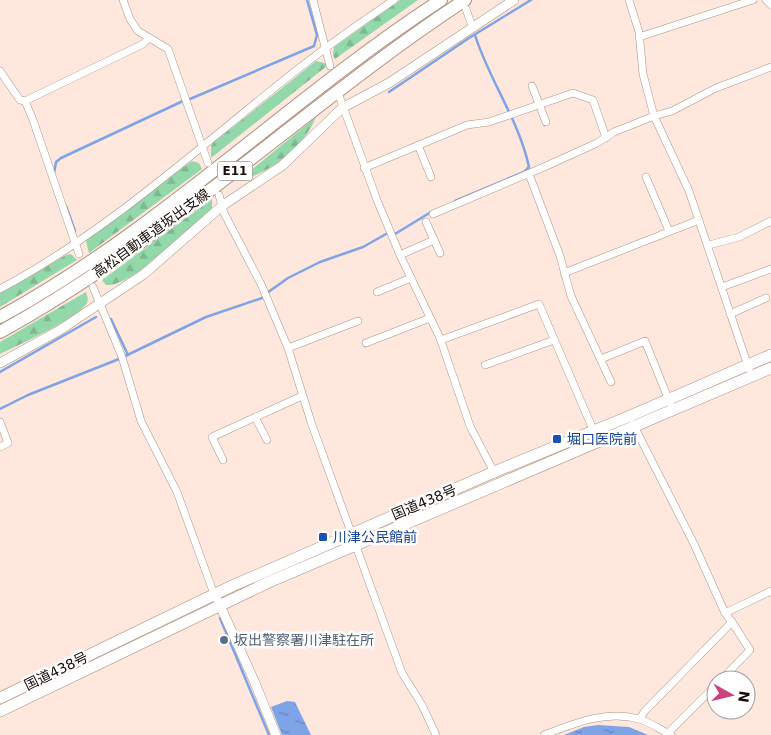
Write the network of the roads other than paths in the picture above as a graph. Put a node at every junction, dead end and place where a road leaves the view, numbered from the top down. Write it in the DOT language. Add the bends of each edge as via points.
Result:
graph roads {
  1 [pos="123,0"];
  2 [pos="312,0"];
  3 [pos="394,0"];
  4 [pos="441,0"];
  5 [pos="514,0"];
  6 [pos="629,0"];
  7 [pos="753,0"];
  8 [pos="766,0"];
  9 [pos="465,4"];
  10 [pos="771,5"];
  11 [pos="472,26"];
  12 [pos="639,37"];
  13 [pos="149,38"];
  14 [pos="326,50"];
  15 [pos="330,66"];
  16 [pos="771,67"];
  17 [pos="0,71"];
  18 [pos="532,86"];
  19 [pos="25,101"];
  20 [pos="341,103"];
  21 [pos="539,104"];
  22 [pos="654,116"];
  23 [pos="546,122"];
  24 [pos="606,138"];
  25 [pos="418,145"];
  26 [pos="202,148"];
  27 [pos="208,163"];
  28 [pos="364,168"];
  29 [pos="528,174"];
  30 [pos="431,177"];
  31 [pos="646,177"];
  32 [pos="219,194"];
  33 [pos="222,206"];
  34 [pos="433,214"];
  35 [pos="699,220"];
  36 [pos="426,222"];
  37 [pos="771,222"];
  38 [pos="669,231"];
  39 [pos="434,240"];
  40 [pos="75,244"];
  41 [pos="708,245"];
  42 [pos="440,253"];
  43 [pos="79,254"];
  44 [pos="400,255"];
  45 [pos="771,269"];
  46 [pos="564,273"];
  47 [pos="411,278"];
  48 [pos="93,287"];
  49 [pos="722,287"];
  50 [pos="0,289"];
  51 [pos="377,292"];
  52 [pos="766,298"];
  53 [pos="100,304"];
  54 [pos="730,314"];
  55 [pos="0,317"];
  56 [pos="430,318"];
  57 [pos="358,321"];
  58 [pos="0,332"];
  59 [pos="441,340"];
  60 [pos="554,340"];
  61 [pos="366,343"];
  62 [pos="288,348"];
  63 [pos="771,354"];
  64 [pos="600,359"];
  65 [pos="0,363"];
  66 [pos="748,364"];
  67 [pos="484,365"];
  68 [pos="771,368"];
  69 [pos="752,376"];
  70 [pos="611,382"];
  71 [pos="302,396"];
  72 [pos="671,404"];
  73 [pos="256,417"];
  74 [pos="632,421"];
  75 [pos="0,422"];
  76 [pos="595,436"];
  77 [pos="266,440"];
  78 [pos="0,446"];
  79 [pos="223,460"];
  80 [pos="494,472"];
  81 [pos="498,483"];
  82 [pos="354,539"];
  83 [pos="771,591"];
  84 [pos="217,599"];
  85 [pos="725,613"];
  86 [pos="732,622"];
  87 [pos="731,670"];
  88 [pos="706,695"];
  89 [pos="0,698"];
  90 [pos="0,711"];
  91 [pos="640,719"];
  92 [pos="669,734"];
  93 [pos="276,735"];
  94 [pos="436,735"];
  95 [pos="544,735"];
  1 -- 13 [label="street" via="134,25"];
  2 -- 14 [label="street"];
  3 -- 14 [label="street"];
  4 -- 55 [label="highway, 高松自動車道坂出支線 / E11" via="368,51 157,216 71,275"];
  5 -- 11 [label="street"];
  6 -- 12 [label="street"];
  7 -- 12 [label="street"];
  8 -- 10 [label="street"];
  9 -- 11 [label="street"];
  9 -- 58 [label="highway, 高松自動車道坂出支線 / E11" via="375,62 124,256"];
  11 -- 20 [label="street" via="389,83"];
  12 -- 22 [label="street" via="643,74"];
  13 -- 19 [label="street" via="143,44"];
  13 -- 26 [label="street" via="168,49"];
  14 -- 15 [label="street"];
  14 -- 26 [label="street"];
  16 -- 22 [label="street"];
  17 -- 19 [label="street" via="20,100"];
  18 -- 21 [label="street"];
  19 -- 40 [label="street" via="41,139"];
  20 -- 28 [label="street"];
  20 -- 33 [label="street" via="283,165"];
  21 -- 23 [label="street"];
  21 -- 24 [label="street" via="573,93 593,100"];
  21 -- 25 [label="street" via="489,122 467,125"];
  22 -- 24 [label="street"];
  22 -- 35 [label="street"];
  24 -- 29 [label="street"];
  25 -- 28 [label="street"];
  25 -- 30 [label="street"];
  26 -- 27 [label="street"];
  26 -- 40 [label="street"];
  28 -- 44 [label="street"];
  29 -- 34 [label="street"];
  29 -- 46 [label="street"];
  31 -- 38 [label="street"];
  32 -- 33 [label="street"];
  33 -- 53 [label="street" via="144,274"];
  33 -- 62 [label="street"];
  35 -- 38 [label="street"];
  35 -- 41 [label="street"];
  36 -- 39 [label="street"];
  37 -- 41 [label="street" via="739,237"];
  38 -- 46 [label="street"];
  39 -- 42 [label="street"];
  39 -- 44 [label="street"];
  40 -- 43 [label="street"];
  40 -- 50 [label="street"];
  41 -- 49 [label="street"];
  44 -- 47 [label="street"];
  45 -- 49 [label="street"];
  46 -- 64 [label="street"];
  47 -- 51 [label="street"];
  47 -- 56 [label="street"];
  48 -- 53 [label="street"];
  49 -- 54 [label="street"];
  52 -- 54 [label="street"];
  53 -- 65 [label="street"];
  53 -- 84 [label="street" via="122,359 141,421 177,492"];
  54 -- 66 [label="street"];
  56 -- 59 [label="street"];
  56 -- 61 [label="street"];
  57 -- 62 [label="street"];
  59 -- 60 [label="street" via="538,304"];
  59 -- 80 [label="street" via="470,426"];
  60 -- 67 [label="street"];
  60 -- 76 [label="street"];
  62 -- 71 [label="street"];
  63 -- 66 [label="highway, 国道438号"];
  64 -- 70 [label="street"];
  64 -- 72 [label="street" via="645,341"];
  66 -- 69 [label="street"];
  66 -- 72 [label="highway, 国道438号"];
  68 -- 69 [label="highway, 国道438号"];
  69 -- 72 [label="highway, 国道438号"];
  71 -- 73 [label="street"];
  71 -- 82 [label="street"];
  72 -- 74 [label="highway, 国道438号"];
  73 -- 77 [label="street"];
  73 -- 79 [label="street" via="212,437"];
  74 -- 76 [label="highway, 国道438号"];
  74 -- 85 [label="street"];
  75 -- 78 [label="street" via="8,443"];
  76 -- 80 [label="highway, 国道438号"];
  76 -- 81 [label="highway, 国道438号"];
  80 -- 81 [label="street"];
  80 -- 82 [label="highway, 国道438号"];
  81 -- 82 [label="highway, 国道438号"];
  82 -- 84 [label="highway, 国道438号"];
  82 -- 94 [label="street" via="402,673"];
  83 -- 85 [label="street"];
  84 -- 89 [label="highway, 国道438号"];
  84 -- 90 [label="highway, 国道438号"];
  84 -- 93 [label="street"];
  85 -- 86 [label="street"];
  86 -- 87 [label="street" via="750,650"];
  86 -- 91 [label="street"];
  88 -- 92 [label="street"];
  91 -- 92 [label="street"];
  91 -- 95 [label="street" via="596,717"];
}
